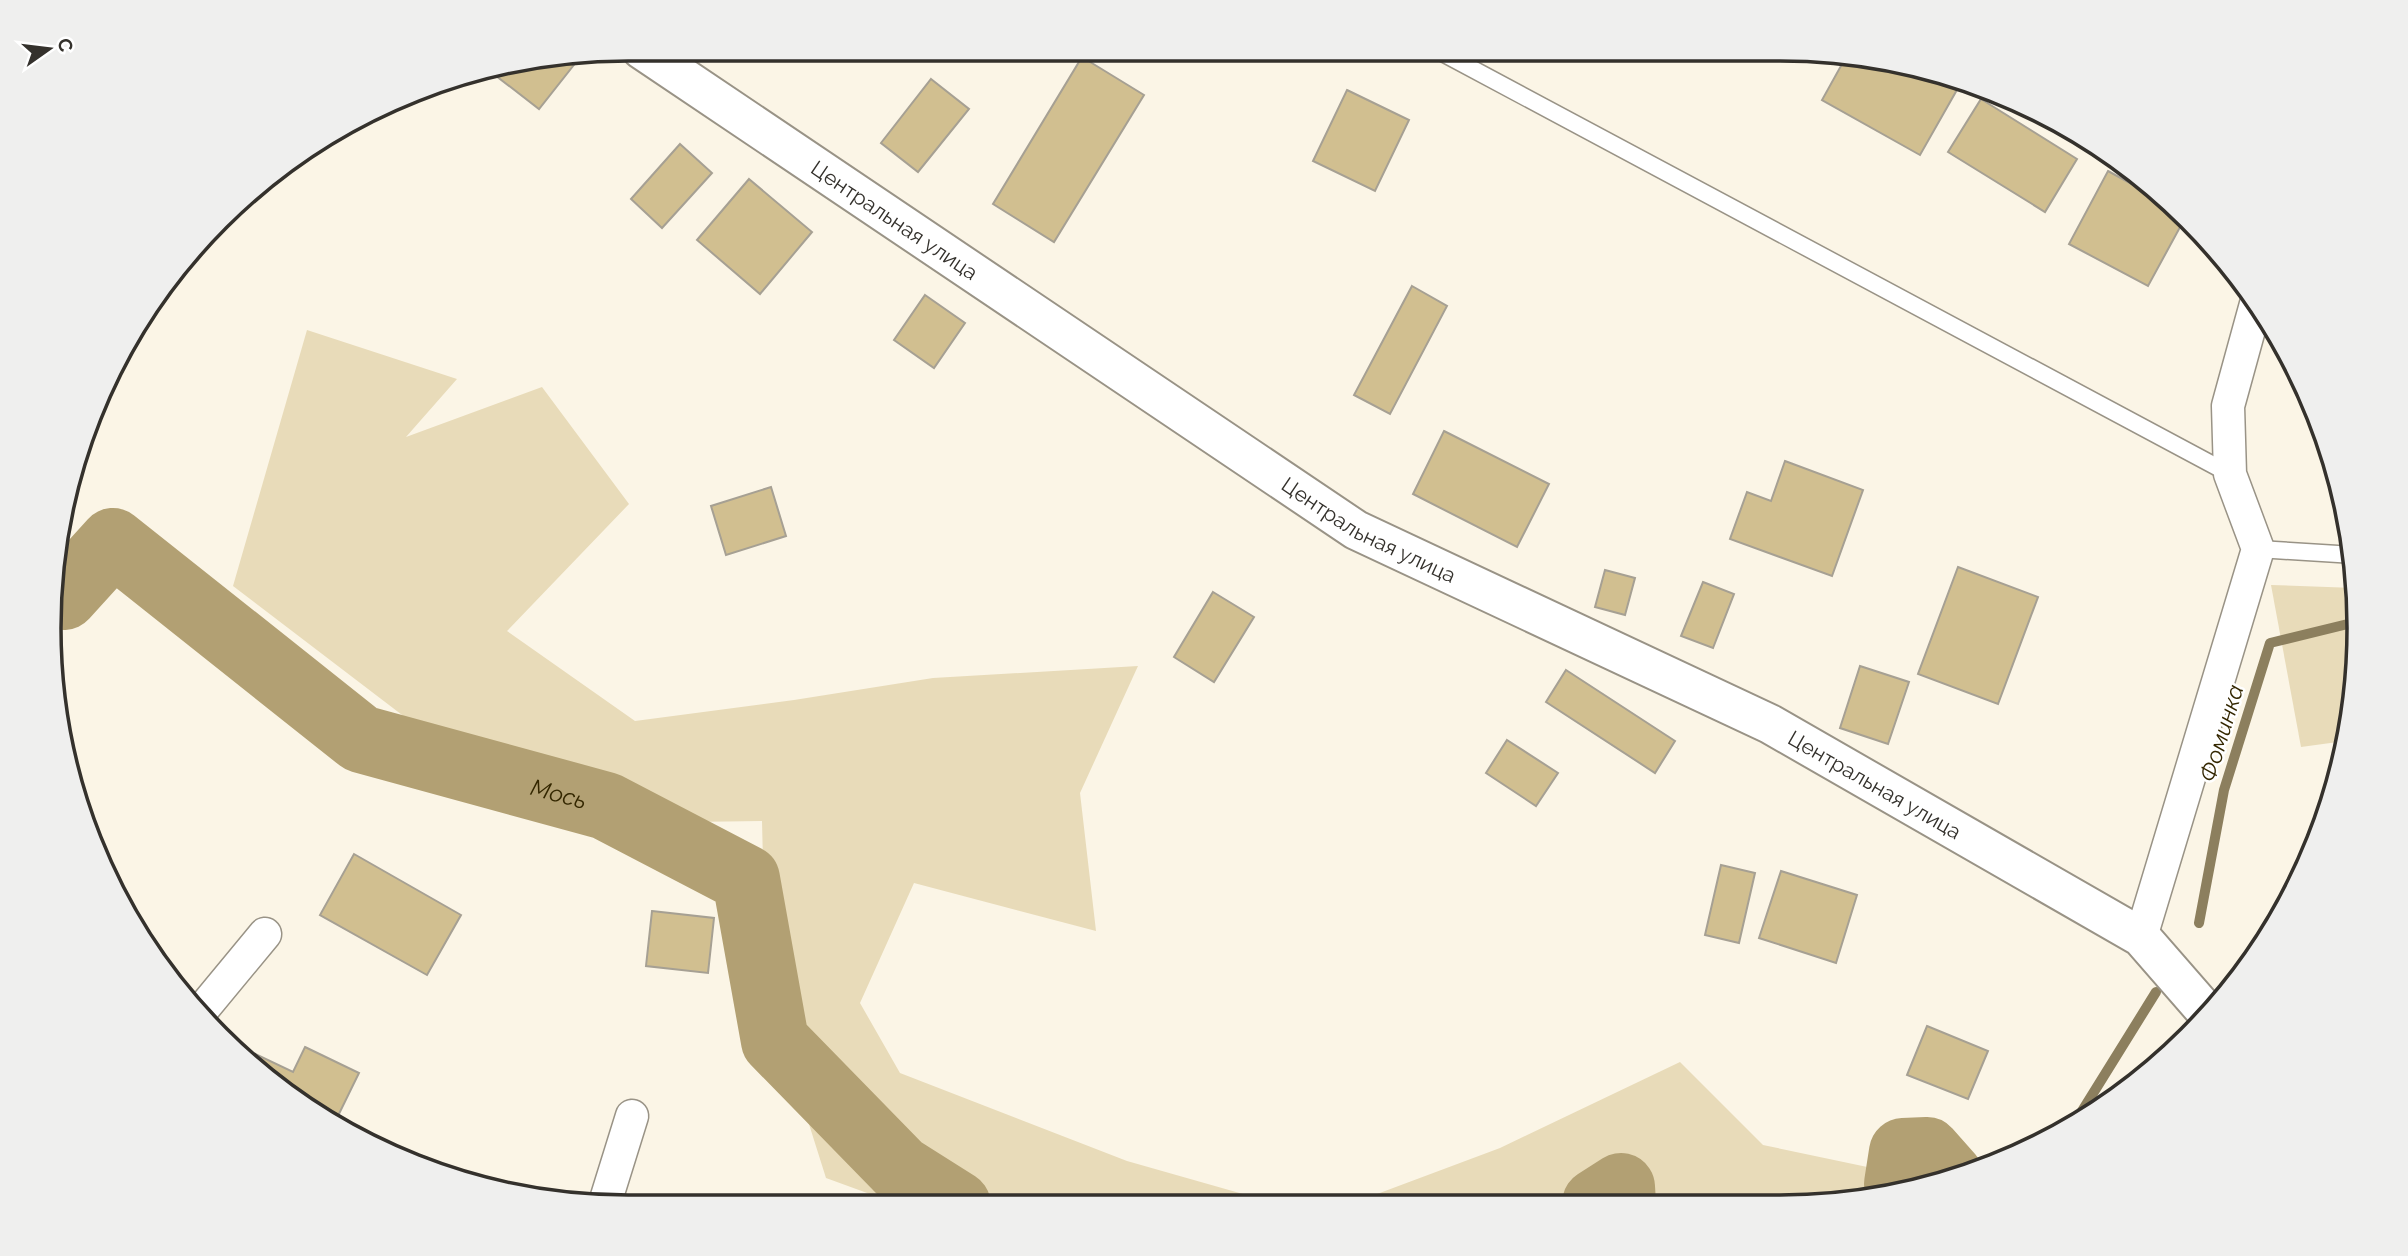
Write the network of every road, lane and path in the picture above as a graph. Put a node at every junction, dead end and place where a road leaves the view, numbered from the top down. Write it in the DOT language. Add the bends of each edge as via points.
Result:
graph roads {
  1 [pos="659,61"];
  2 [pos="1458,61"];
  3 [pos="2253,316"];
  4 [pos="2230,474"];
  5 [pos="2258,549"];
  6 [pos="2342,554"];
  7 [pos="265,934"];
  8 [pos="2141,937"];
  9 [pos="206,1006"];
  10 [pos="2202,1007"];
  11 [pos="632,1116"];
  12 [pos="608,1194"];
  1 -- 8 [label="street, Центральная улица" via="1356,530 1770,724"];
  2 -- 4 [label="lane"];
  3 -- 4 [label="street" via="2228,406"];
  4 -- 5 [label="street"];
  5 -- 6 [label="lane"];
  5 -- 8 [label="street"];
  7 -- 9 [label="street"];
  8 -- 10 [label="street, Центральная улица"];
  11 -- 12 [label="street"];
}
